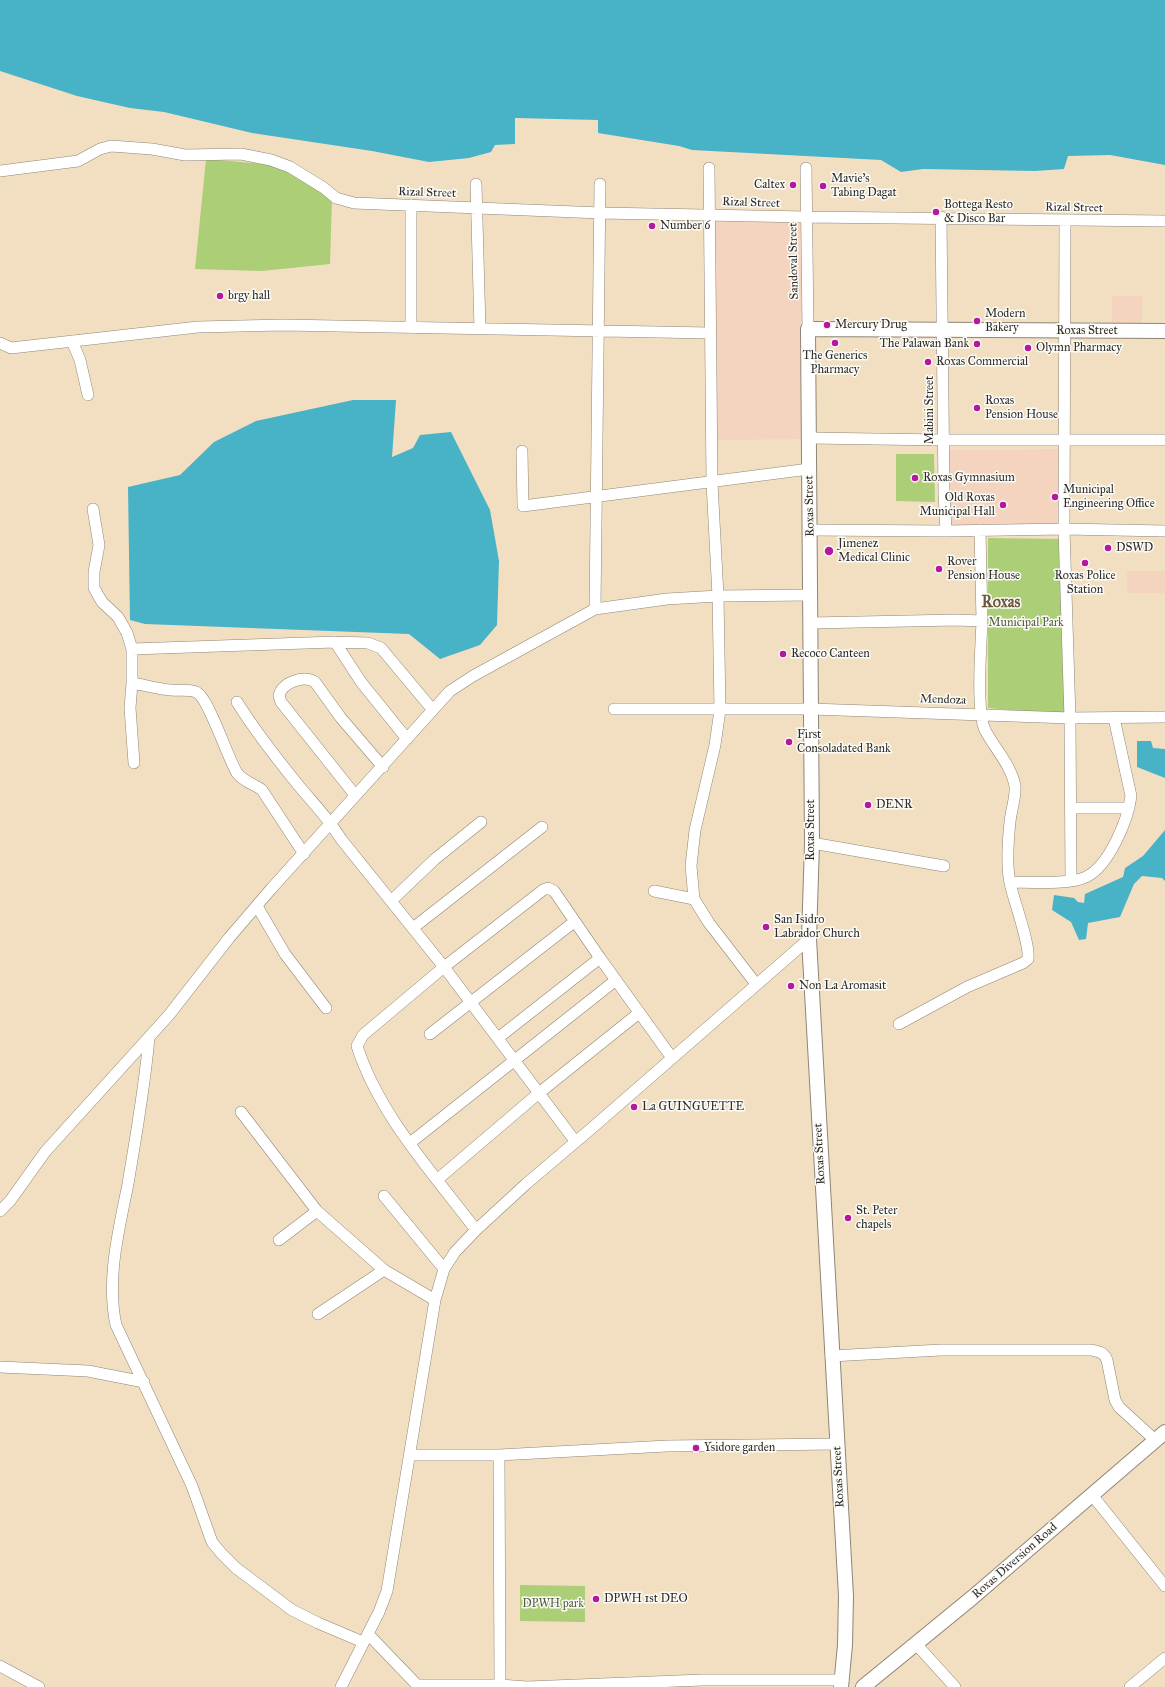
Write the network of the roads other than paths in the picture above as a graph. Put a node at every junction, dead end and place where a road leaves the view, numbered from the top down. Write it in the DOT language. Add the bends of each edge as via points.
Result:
graph roads {
  1 [pos="709,168"];
  2 [pos="806,168"];
  3 [pos="0,170"];
  4 [pos="476,184"];
  5 [pos="600,184"];
  6 [pos="411,205"];
  7 [pos="476,208"];
  8 [pos="601,213"];
  9 [pos="709,214"];
  10 [pos="941,217"];
  11 [pos="806,218"];
  12 [pos="1065,221"];
  13 [pos="1165,221"];
  14 [pos="411,328"];
  15 [pos="480,329"];
  16 [pos="808,329"];
  17 [pos="597,331"];
  18 [pos="942,331"];
  19 [pos="1065,331"];
  20 [pos="1165,331"];
  21 [pos="710,333"];
  22 [pos="72,341"];
  23 [pos="0,343"];
  24 [pos="88,395"];
  25 [pos="808,438"];
  26 [pos="943,440"];
  27 [pos="1165,440"];
  28 [pos="1065,441"];
  29 [pos="522,451"];
  30 [pos="809,469"];
  31 [pos="712,483"];
  32 [pos="597,497"];
  33 [pos="93,509"];
  34 [pos="1064,528"];
  35 [pos="810,530"];
  36 [pos="980,530"];
  37 [pos="946,531"];
  38 [pos="1165,531"];
  39 [pos="811,595"];
  40 [pos="718,596"];
  41 [pos="595,609"];
  42 [pos="982,622"];
  43 [pos="811,623"];
  44 [pos="335,642"];
  45 [pos="132,649"];
  46 [pos="132,683"];
  47 [pos="237,702"];
  48 [pos="432,709"];
  49 [pos="614,709"];
  50 [pos="811,709"];
  51 [pos="720,710"];
  52 [pos="981,714"];
  53 [pos="1165,717"];
  54 [pos="1070,718"];
  55 [pos="1114,718"];
  56 [pos="407,740"];
  57 [pos="134,763"];
  58 [pos="383,767"];
  59 [pos="354,795"];
  60 [pos="1071,808"];
  61 [pos="1129,808"];
  62 [pos="330,822"];
  63 [pos="481,822"];
  64 [pos="542,827"];
  65 [pos="812,843"];
  66 [pos="304,854"];
  67 [pos="944,866"];
  68 [pos="1071,881"];
  69 [pos="1010,882"];
  70 [pos="654,891"];
  71 [pos="694,899"];
  72 [pos="391,901"];
  73 [pos="257,906"];
  74 [pos="574,922"];
  75 [pos="413,928"];
  76 [pos="808,939"];
  77 [pos="600,958"];
  78 [pos="444,967"];
  79 [pos="616,980"];
  80 [pos="756,984"];
  81 [pos="471,1002"];
  82 [pos="326,1008"];
  83 [pos="639,1013"];
  84 [pos="899,1024"];
  85 [pos="430,1034"];
  86 [pos="149,1037"];
  87 [pos="498,1038"];
  88 [pos="672,1058"];
  89 [pos="514,1060"];
  90 [pos="539,1093"];
  91 [pos="241,1112"];
  92 [pos="575,1141"];
  93 [pos="410,1143"];
  94 [pos="438,1179"];
  95 [pos="384,1196"];
  96 [pos="0,1211"];
  97 [pos="317,1211"];
  98 [pos="476,1230"];
  99 [pos="279,1240"];
  100 [pos="444,1269"];
  101 [pos="384,1270"];
  102 [pos="435,1300"];
  103 [pos="318,1314"];
  104 [pos="831,1356"];
  105 [pos="0,1367"];
  106 [pos="144,1382"];
  107 [pos="1160,1436"];
  108 [pos="837,1444"];
  109 [pos="411,1455"];
  110 [pos="499,1455"];
  111 [pos="1092,1495"];
  112 [pos="1165,1586"];
  113 [pos="366,1638"];
  114 [pos="916,1644"];
  115 [pos="1165,1658"];
  116 [pos="0,1666"];
  117 [pos="842,1684"];
  118 [pos="500,1685"];
  119 [pos="418,1686"];
  120 [pos="39,1687"];
  121 [pos="341,1687"];
  122 [pos="863,1687"];
  123 [pos="955,1687"];
  124 [pos="1130,1687"];
  1 -- 9 [label="street"];
  2 -- 11 [label="street, Sandoval Street"];
  3 -- 6 [label="street, Rizal Street" via="78,161 111,146 185,155 241,154 290,167 336,198 354,203"];
  4 -- 7 [label="street"];
  5 -- 8 [label="street"];
  6 -- 7 [label="street, Rizal Street"];
  6 -- 14 [label="street"];
  7 -- 8 [label="street, Rizal Street"];
  7 -- 15 [label="street"];
  8 -- 9 [label="street, Rizal Street"];
  8 -- 17 [label="street"];
  9 -- 11 [label="street, Rizal Street"];
  9 -- 21 [label="street"];
  10 -- 11 [label="street, Rizal Street"];
  10 -- 12 [label="street, Rizal Street"];
  10 -- 18 [label="street, Mabini Street"];
  11 -- 16 [label="street, Sandoval Street"];
  12 -- 13 [label="street, Rizal Street"];
  12 -- 19 [label="street"];
  14 -- 15 [label="street"];
  14 -- 22 [label="street" via="283,325 198,327"];
  15 -- 17 [label="street"];
  16 -- 18 [label="main road, Roxas Street"];
  16 -- 25 [label="main road, Roxas Street"];
  17 -- 21 [label="street"];
  17 -- 32 [label="street"];
  18 -- 19 [label="main road, Roxas Street"];
  18 -- 26 [label="street, Mabini Street"];
  19 -- 20 [label="main road, Roxas Street"];
  19 -- 28 [label="street"];
  21 -- 31 [label="street"];
  22 -- 23 [label="street" via="11,348"];
  22 -- 24 [label="street" via="80,360"];
  25 -- 26 [label="street"];
  25 -- 30 [label="main road, Roxas Street"];
  26 -- 28 [label="street"];
  26 -- 37 [label="street, Mabini Street"];
  27 -- 28 [label="street"];
  28 -- 34 [label="street"];
  29 -- 32 [label="street" via="523,506"];
  30 -- 31 [label="street"];
  30 -- 35 [label="main road, Roxas Street"];
  31 -- 32 [label="street"];
  31 -- 40 [label="street"];
  32 -- 41 [label="street"];
  33 -- 45 [label="street" via="99,546 94,588 102,602 118,617 128,633"];
  34 -- 36 [label="street"];
  34 -- 38 [label="street"];
  34 -- 54 [label="street"];
  35 -- 37 [label="street"];
  35 -- 39 [label="main road, Roxas Street"];
  36 -- 37 [label="street"];
  36 -- 42 [label="street"];
  39 -- 40 [label="street"];
  39 -- 43 [label="main road, Roxas Street"];
  40 -- 41 [label="street" via="667,599"];
  40 -- 51 [label="street"];
  41 -- 48 [label="street" via="473,676"];
  42 -- 43 [label="street" via="958,620"];
  42 -- 52 [label="street"];
  43 -- 50 [label="main road, Roxas Street"];
  44 -- 45 [label="street"];
  44 -- 48 [label="street" via="368,643 381,648"];
  44 -- 56 [label="street" via="361,682"];
  45 -- 46 [label="street"];
  46 -- 57 [label="street" via="130,708"];
  46 -- 66 [label="street" via="198,693 209,709 236,772 262,790"];
  47 -- 62 [label="street" via="262,739"];
  48 -- 56 [label="street"];
  49 -- 51 [label="street, Mendoza"];
  50 -- 51 [label="street, Mendoza"];
  50 -- 52 [label="street, Mendoza"];
  50 -- 65 [label="main road, Roxas Street"];
  51 -- 71 [label="street" via="692,851"];
  52 -- 54 [label="street, Mendoza"];
  52 -- 69 [label="street" via="985,730 999,751 1014,786 1008,866"];
  53 -- 55 [label="street, Mendoza"];
  54 -- 55 [label="street, Mendoza"];
  54 -- 60 [label="street"];
  55 -- 61 [label="street" via="1130,786"];
  56 -- 58 [label="street"];
  58 -- 59 [label="street"];
  58 -- 59 [label="street" via="341,718 315,682 310,679 299,679 282,689 279,696 281,702"];
  59 -- 62 [label="street"];
  60 -- 61 [label="street"];
  60 -- 68 [label="street"];
  61 -- 68 [label="street" via="1115,843 1104,860 1085,878"];
  62 -- 66 [label="street"];
  62 -- 72 [label="street"];
  63 -- 72 [label="street"];
  64 -- 75 [label="street"];
  65 -- 67 [label="street"];
  65 -- 76 [label="main road, Roxas Street"];
  66 -- 73 [label="street"];
  68 -- 69 [label="street"];
  69 -- 84 [label="street" via="1028,959 967,987"];
  70 -- 71 [label="street"];
  71 -- 80 [label="street" via="709,923"];
  72 -- 75 [label="street"];
  73 -- 82 [label="street" via="285,954"];
  73 -- 86 [label="street"];
  74 -- 77 [label="street"];
  74 -- 78 [label="street" via="554,891 546,888"];
  74 -- 81 [label="street"];
  75 -- 78 [label="street"];
  76 -- 80 [label="street"];
  76 -- 104 [label="main road, Roxas Street"];
  77 -- 79 [label="street"];
  77 -- 87 [label="street"];
  78 -- 81 [label="street"];
  78 -- 93 [label="street" via="363,1035 357,1046 370,1077"];
  79 -- 83 [label="street"];
  79 -- 89 [label="street"];
  80 -- 88 [label="street"];
  81 -- 85 [label="street"];
  81 -- 87 [label="street"];
  83 -- 88 [label="street"];
  83 -- 90 [label="street"];
  86 -- 96 [label="street" via="45,1152"];
  86 -- 106 [label="street" via="141,1103 116,1252 113,1310 116,1325"];
  87 -- 89 [label="street"];
  88 -- 92 [label="street"];
  89 -- 90 [label="street"];
  89 -- 93 [label="street"];
  90 -- 92 [label="street"];
  90 -- 94 [label="street"];
  91 -- 97 [label="street"];
  92 -- 98 [label="street"];
  93 -- 94 [label="street"];
  94 -- 98 [label="street"];
  95 -- 100 [label="street"];
  97 -- 99 [label="street"];
  97 -- 101 [label="street"];
  98 -- 100 [label="street" via="455,1252"];
  100 -- 102 [label="street"];
  101 -- 102 [label="street"];
  101 -- 103 [label="street"];
  102 -- 109 [label="street"];
  104 -- 107 [label="street" via="941,1350 1100,1352 1107,1360 1115,1400 1119,1407"];
  104 -- 108 [label="main road, Roxas Street"];
  105 -- 106 [label="street" via="88,1370"];
  106 -- 113 [label="street" via="192,1486 212,1542 221,1554 292,1610 318,1623"];
  107 -- 111 [label="main road, Roxas Diversion Road"];
  108 -- 110 [label="street" via="668,1446"];
  108 -- 117 [label="main road, Roxas Street" via="846,1596"];
  109 -- 110 [label="street"];
  109 -- 113 [label="street" via="387,1591"];
  110 -- 118 [label="street"];
  111 -- 112 [label="street"];
  111 -- 114 [label="main road, Roxas Diversion Road"];
  113 -- 119 [label="street"];
  113 -- 121 [label="street"];
  114 -- 122 [label="main road, Roxas Diversion Road"];
  114 -- 123 [label="street"];
  115 -- 124 [label="street"];
  116 -- 120 [label="street"];
  117 -- 118 [label="street" via="756,1678 527,1687"];
  118 -- 119 [label="street"];
}
